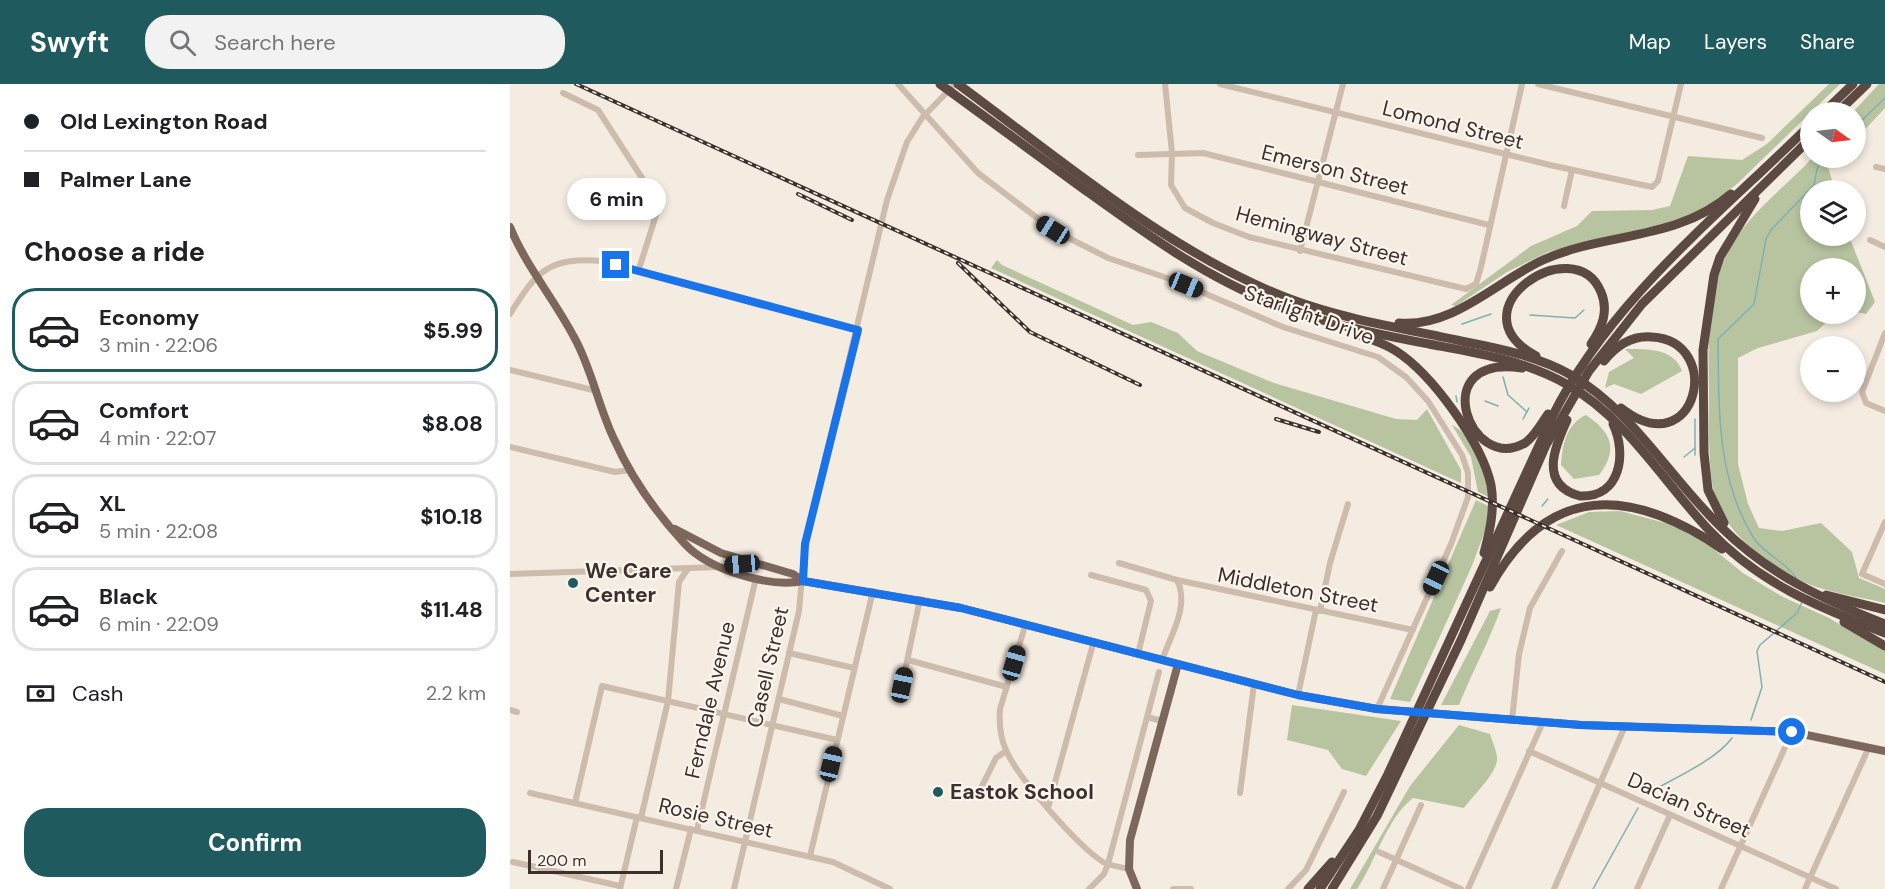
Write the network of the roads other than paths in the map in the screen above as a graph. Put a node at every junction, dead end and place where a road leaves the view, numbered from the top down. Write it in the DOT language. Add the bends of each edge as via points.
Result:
graph roads {
  1 [pos="898,84"];
  2 [pos="940,84"];
  3 [pos="957,84"];
  4 [pos="1165,84"];
  5 [pos="1220,84"];
  6 [pos="1343,84"];
  7 [pos="1522,84"];
  8 [pos="1538,84"];
  9 [pos="1681,84"];
  10 [pos="1853,84"];
  11 [pos="1867,84"];
  12 [pos="563,93"];
  13 [pos="1834,102"];
  14 [pos="1848,102"];
  15 [pos="1336,113"];
  16 [pos="926,114"];
  17 [pos="1673,117"];
  18 [pos="1800,135"];
  19 [pos="1762,138"];
  20 [pos="1800,149"];
  21 [pos="1172,153"];
  22 [pos="1506,154"];
  23 [pos="1138,155"];
  24 [pos="1780,156"];
  25 [pos="1876,167"];
  26 [pos="1885,169"];
  27 [pos="1572,170"];
  28 [pos="1318,183"];
  29 [pos="1762,187"];
  30 [pos="1564,206"];
  31 [pos="1489,225"];
  32 [pos="510,227"];
  33 [pos="1870,240"];
  34 [pos="1885,247"];
  35 [pos="1300,251"];
  36 [pos="638,272"];
  37 [pos="536,276"];
  38 [pos="1297,312"];
  39 [pos="510,314"];
  40 [pos="1353,317"];
  41 [pos="858,330"];
  42 [pos="1885,333"];
  43 [pos="1586,367"];
  44 [pos="1544,368"];
  45 [pos="510,370"];
  46 [pos="597,391"];
  47 [pos="1596,397"];
  48 [pos="1559,404"];
  49 [pos="1569,407"];
  50 [pos="1885,411"];
  51 [pos="1610,416"];
  52 [pos="510,447"];
  53 [pos="630,470"];
  54 [pos="1348,504"];
  55 [pos="1885,522"];
  56 [pos="674,528"];
  57 [pos="1735,540"];
  58 [pos="1562,551"];
  59 [pos="1119,563"];
  60 [pos="760,565"];
  61 [pos="722,567"];
  62 [pos="666,570"];
  63 [pos="687,570"];
  64 [pos="510,574"];
  65 [pos="1091,575"];
  66 [pos="756,578"];
  67 [pos="1766,578"];
  68 [pos="1177,580"];
  69 [pos="803,581"];
  70 [pos="680,582"];
  71 [pos="1476,582"];
  72 [pos="1885,584"];
  73 [pos="873,591"];
  74 [pos="1817,594"];
  75 [pos="920,599"];
  76 [pos="1821,608"];
  77 [pos="1885,610"];
  78 [pos="1318,611"];
  79 [pos="1885,624"];
  80 [pos="1025,626"];
  81 [pos="1413,630"];
  82 [pos="1885,633"];
  83 [pos="1461,639"];
  84 [pos="1093,644"];
  85 [pos="1885,646"];
  86 [pos="789,653"];
  87 [pos="1138,654"];
  88 [pos="908,660"];
  89 [pos="1162,660"];
  90 [pos="1178,664"];
  91 [pos="854,668"];
  92 [pos="1159,672"];
  93 [pos="1254,684"];
  94 [pos="902,685"];
  95 [pos="1007,687"];
  96 [pos="1298,695"];
  97 [pos="779,699"];
  98 [pos="668,701"];
  99 [pos="1377,709"];
  100 [pos="724,714"];
  101 [pos="843,716"];
  102 [pos="1147,717"];
  103 [pos="1512,720"];
  104 [pos="1162,721"];
  105 [pos="1543,722"];
  106 [pos="772,726"];
  107 [pos="1624,726"];
  108 [pos="1792,732"];
  109 [pos="837,740"];
  110 [pos="1869,747"];
  111 [pos="1006,751"];
  112 [pos="1529,751"];
  113 [pos="1885,751"];
  114 [pos="1600,784"];
  115 [pos="1344,792"];
  116 [pos="530,793"];
  117 [pos="1240,793"];
  118 [pos="978,794"];
  119 [pos="575,802"];
  120 [pos="1421,805"];
  121 [pos="1048,808"];
  122 [pos="1670,815"];
  123 [pos="639,817"];
  124 [pos="694,829"];
  125 [pos="1359,830"];
  126 [pos="745,841"];
  127 [pos="1740,846"];
  128 [pos="1379,852"];
  129 [pos="810,856"];
  130 [pos="1396,860"];
  131 [pos="513,862"];
  132 [pos="1108,864"];
  133 [pos="1130,869"];
  134 [pos="1810,878"];
  135 [pos="620,887"];
  136 [pos="676,889"];
  137 [pos="734,889"];
  138 [pos="890,889"];
  139 [pos="1089,889"];
  140 [pos="1137,889"];
  141 [pos="1173,889"];
  142 [pos="1191,889"];
  143 [pos="1288,889"];
  144 [pos="1308,889"];
  145 [pos="1320,889"];
  146 [pos="1332,889"];
  147 [pos="1383,889"];
  148 [pos="1461,889"];
  149 [pos="1468,889"];
  150 [pos="1554,889"];
  151 [pos="1637,889"];
  152 [pos="1721,889"];
  153 [pos="1805,889"];
  154 [pos="1836,889"];
  1 -- 16 [label="street, Starlight Drive"];
  2 -- 38 [label="highway" via="1178,256 1242,290"];
  3 -- 16 [label="street, Casell Street"];
  3 -- 40 [label="highway" via="1133,212 1210,262 1289,299"];
  4 -- 21 [label="street, Hemingway Street"];
  5 -- 15 [label="street, Lomond Street"];
  6 -- 15 [label="street"];
  7 -- 22 [label="street"];
  8 -- 17 [label="street"];
  9 -- 17 [label="street"];
  10 -- 13 [label="highway"];
  11 -- 14 [label="highway"];
  12 -- 36 [label="street" via="598,110 655,198 657,212"];
  15 -- 22 [label="street, Lomond Street"];
  15 -- 28 [label="street"];
  16 -- 41 [label="street, Casell Street" via="907,142 893,180"];
  16 -- 81 [label="street, Starlight Drive" via="978,173 1053,230 1108,258 1176,281 1283,327 1372,354 1418,388 1462,455 1469,492 1463,515"];
  17 -- 19 [label="street"];
  17 -- 27 [label="street, Lomond Street" via="1658,181 1652,186"];
  18 -- 24 [label="highway"];
  20 -- 29 [label="highway"];
  21 -- 23 [label="street, Emerson Street"];
  21 -- 28 [label="street, Emerson Street" via="1203,153"];
  21 -- 35 [label="street, Hemingway Street" via="1171,185 1185,208 1222,227"];
  22 -- 27 [label="street, Lomond Street"];
  22 -- 31 [label="street"];
  24 -- 40 [label="highway" via="1690,221 1545,259 1464,307 1435,318 1402,323"];
  24 -- 43 [label="highway" via="1663,266 1615,321"];
  25 -- 26 [label="street"];
  27 -- 30 [label="street"];
  28 -- 31 [label="street, Emerson Street"];
  28 -- 35 [label="street"];
  29 -- 43 [label="highway" via="1642,304"];
  29 -- 57 [label="highway" via="1713,275 1703,350 1708,490"];
  31 -- 35 [label="street, Hemingway Street" via="1481,267 1474,286 1466,289"];
  32 -- 37 [label="main road"];
  33 -- 34 [label="street"];
  36 -- 37 [label="street" via="581,259 560,263"];
  36 -- 41 [label="street"];
  37 -- 39 [label="street"];
  37 -- 46 [label="main road" via="575,338"];
  38 -- 44 [label="highway" via="1374,333"];
  38 -- 71 [label="highway" via="1396,351 1418,369 1465,429 1486,467 1493,502"];
  40 -- 44 [label="highway" via="1496,348"];
  41 -- 69 [label="street, Casell Street" via="805,544"];
  42 -- 50 [label="street" via="1862,392 1866,403"];
  43 -- 44 [label="highway" via="1582,356 1602,324 1605,303 1594,281 1570,269 1550,271 1529,280 1509,305 1512,335"];
  43 -- 47 [label="highway" via="1602,363 1624,343 1650,336 1681,350 1695,375 1696,387 1689,406 1681,416 1664,423 1638,419"];
  43 -- 48 [label="highway"];
  43 -- 49 [label="highway"];
  44 -- 47 [label="highway" via="1553,377"];
  44 -- 47 [label="highway" via="1559,368"];
  44 -- 48 [label="highway" via="1507,367 1476,375 1464,399 1470,423 1490,443 1514,447 1528,440"];
  45 -- 46 [label="street"];
  46 -- 53 [label="main road"];
  47 -- 51 [label="highway"];
  47 -- 57 [label="highway" via="1631,424"];
  48 -- 71 [label="highway"];
  49 -- 51 [label="highway" via="1552,467 1560,485 1576,495 1602,491 1617,472 1622,448"];
  49 -- 83 [label="highway" via="1546,445"];
  51 -- 67 [label="highway" via="1709,531"];
  52 -- 53 [label="street" via="615,472"];
  53 -- 56 [label="main road"];
  54 -- 78 [label="street"];
  55 -- 72 [label="street" via="1862,574"];
  56 -- 60 [label="main road" via="721,553"];
  56 -- 61 [label="main road" via="693,551"];
  57 -- 74 [label="highway" via="1765,567"];
  58 -- 103 [label="street" via="1530,608"];
  59 -- 68 [label="street, Middleton Street"];
  60 -- 61 [label="main road"];
  60 -- 69 [label="main road" via="793,574"];
  61 -- 63 [label="street"];
  61 -- 66 [label="main road"];
  62 -- 63 [label="street"];
  62 -- 64 [label="street"];
  62 -- 70 [label="street"];
  63 -- 70 [label="street"];
  65 -- 87 [label="street" via="1146,590 1151,601"];
  66 -- 69 [label="main road" via="789,584"];
  66 -- 100 [label="street, Ferndale Avenue"];
  67 -- 76 [label="highway"];
  67 -- 83 [label="highway" via="1701,534 1660,515 1614,505 1575,508 1545,522 1515,550"];
  68 -- 78 [label="street, Middleton Street"];
  68 -- 89 [label="street" via="1183,592 1181,607"];
  69 -- 73 [label="main road"];
  69 -- 86 [label="street, Casell Street"];
  70 -- 98 [label="street"];
  71 -- 125 [label="highway"];
  73 -- 75 [label="main road"];
  73 -- 91 [label="street"];
  74 -- 77 [label="highway"];
  74 -- 79 [label="highway"];
  75 -- 80 [label="main road"];
  75 -- 88 [label="street"];
  76 -- 82 [label="highway"];
  76 -- 85 [label="highway"];
  78 -- 81 [label="street, Middleton Street"];
  78 -- 96 [label="street"];
  80 -- 84 [label="main road"];
  80 -- 95 [label="street"];
  81 -- 99 [label="street, Starlight Drive"];
  83 -- 146 [label="highway" via="1377,816"];
  84 -- 87 [label="main road"];
  84 -- 121 [label="street"];
  86 -- 91 [label="street"];
  86 -- 97 [label="street, Casell Street"];
  87 -- 89 [label="main road"];
  88 -- 94 [label="street"];
  88 -- 95 [label="street"];
  89 -- 90 [label="main road"];
  90 -- 93 [label="main road"];
  90 -- 104 [label="main road"];
  91 -- 101 [label="street"];
  92 -- 102 [label="street"];
  93 -- 96 [label="main road"];
  93 -- 117 [label="street"];
  95 -- 111 [label="street" via="999,722"];
  96 -- 99 [label="main road"];
  97 -- 101 [label="street"];
  97 -- 106 [label="street, Casell Street"];
  98 -- 100 [label="street"];
  98 -- 119 [label="street" via="602,686"];
  98 -- 123 [label="street"];
  99 -- 103 [label="main road"];
  100 -- 106 [label="street"];
  100 -- 124 [label="street, Ferndale Avenue"];
  101 -- 109 [label="street"];
  102 -- 104 [label="street"];
  102 -- 132 [label="street"];
  103 -- 105 [label="main road"];
  104 -- 133 [label="main road" via="1132,828"];
  105 -- 107 [label="main road"];
  105 -- 112 [label="street"];
  106 -- 109 [label="street"];
  106 -- 126 [label="street, Casell Street"];
  107 -- 108 [label="main road"];
  107 -- 114 [label="street"];
  108 -- 110 [label="main road"];
  108 -- 127 [label="street"];
  109 -- 129 [label="street"];
  110 -- 113 [label="main road"];
  110 -- 134 [label="street"];
  111 -- 118 [label="street" via="996,758"];
  111 -- 121 [label="street"];
  112 -- 114 [label="street, Dacian Street"];
  112 -- 149 [label="street"];
  114 -- 122 [label="street, Dacian Street"];
  114 -- 150 [label="street"];
  115 -- 143 [label="street" via="1306,870"];
  116 -- 119 [label="street, Rosie Street"];
  119 -- 123 [label="street, Rosie Street"];
  120 -- 130 [label="street"];
  121 -- 132 [label="street"];
  122 -- 127 [label="street, Dacian Street"];
  122 -- 151 [label="street"];
  123 -- 124 [label="street, Rosie Street"];
  123 -- 135 [label="street"];
  124 -- 126 [label="street, Rosie Street"];
  124 -- 136 [label="street, Ferndale Avenue"];
  125 -- 144 [label="highway"];
  125 -- 145 [label="highway"];
  126 -- 129 [label="street, Rosie Street"];
  126 -- 137 [label="street, Casell Street"];
  127 -- 134 [label="street, Dacian Street"];
  127 -- 152 [label="street"];
  128 -- 130 [label="street"];
  129 -- 138 [label="street, Rosie Street" via="843,865"];
  130 -- 147 [label="street"];
  130 -- 148 [label="street"];
  131 -- 135 [label="street"];
  132 -- 133 [label="street"];
  132 -- 139 [label="street"];
  133 -- 140 [label="main road"];
  134 -- 153 [label="street"];
  134 -- 154 [label="street, Dacian Street"];
  141 -- 142 [label="street"];
}
